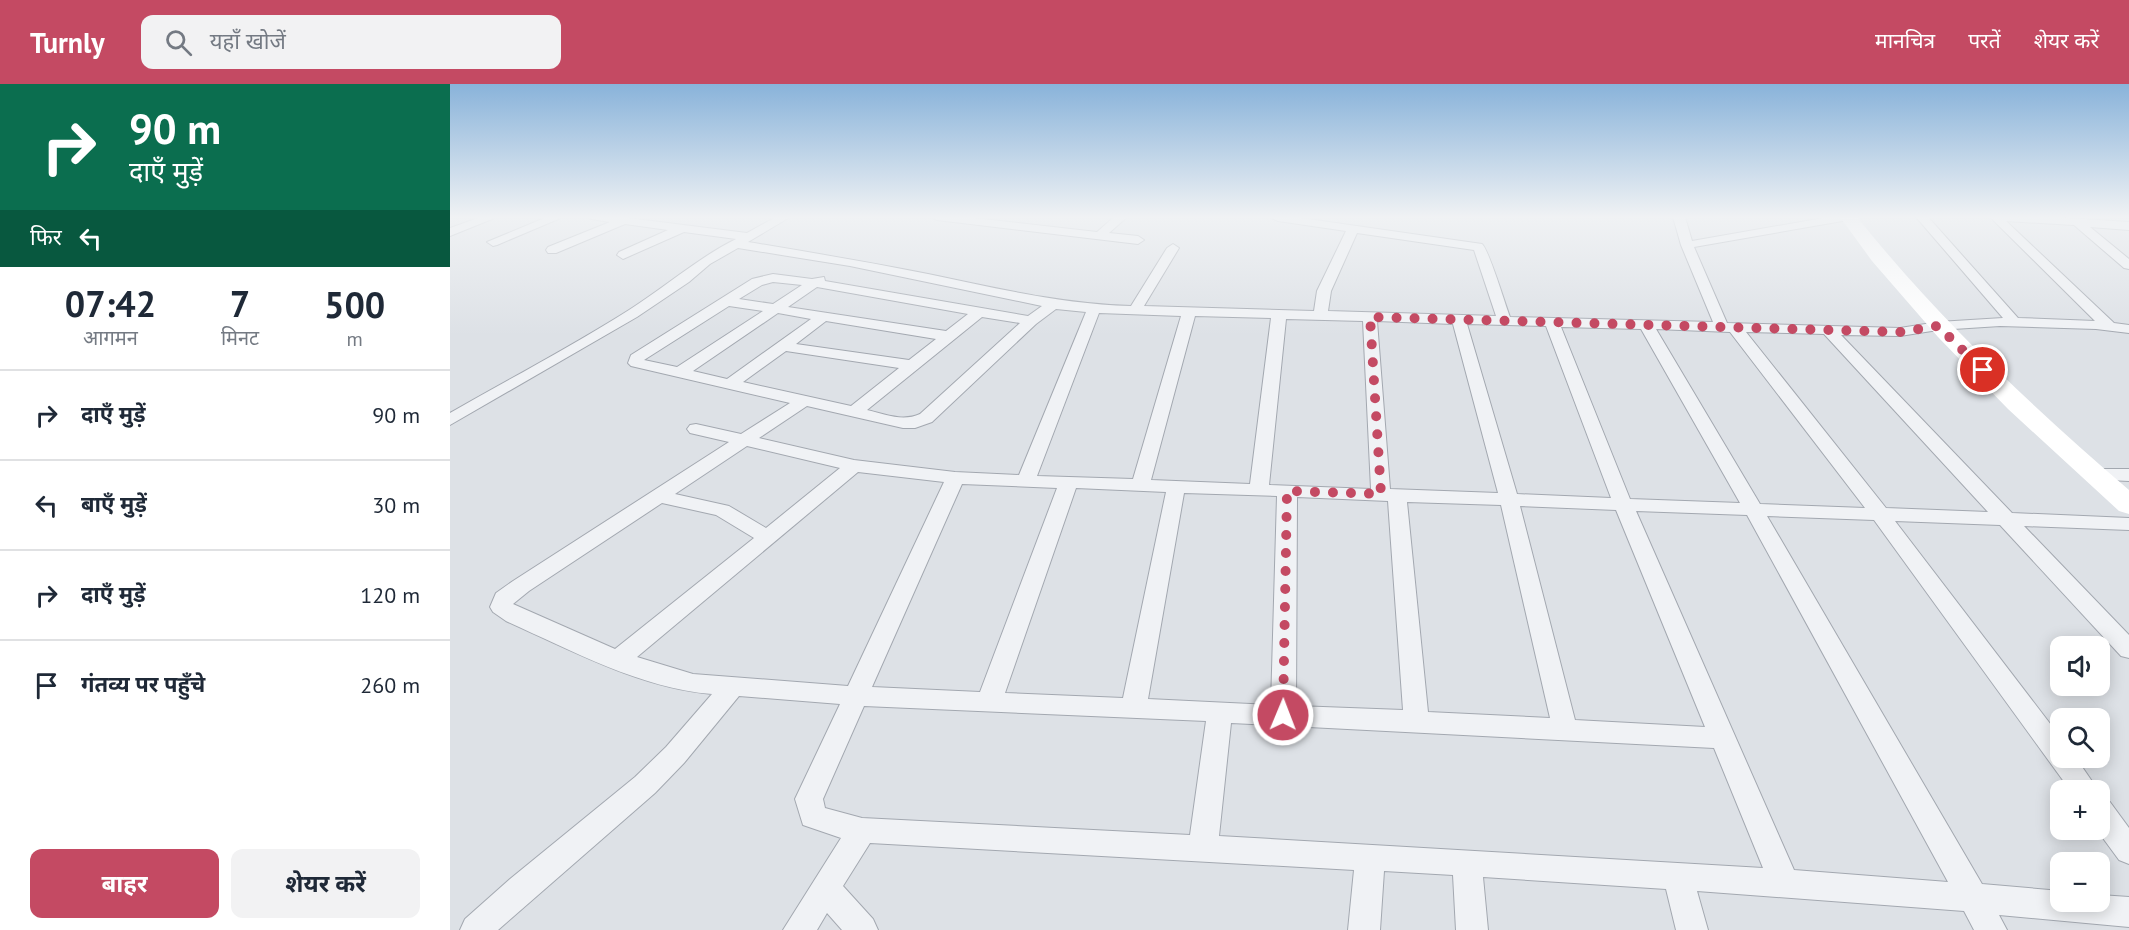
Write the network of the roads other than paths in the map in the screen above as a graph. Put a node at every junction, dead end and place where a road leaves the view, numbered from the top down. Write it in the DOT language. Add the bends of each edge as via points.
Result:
graph roads {
  1 [pos="714,256"];
  2 [pos="823,256"];
  3 [pos="1168,256"];
  4 [pos="1340,256"];
  5 [pos="1484,256"];
  6 [pos="1694,256"];
  7 [pos="1881,256"];
  8 [pos="1957,256"];
  9 [pos="2037,256"];
  10 [pos="850,262"];
  11 [pos="944,282"];
  12 [pos="815,283"];
  13 [pos="916,300"];
  14 [pos="726,301"];
  15 [pos="1053,304"];
  16 [pos="774,309"];
  17 [pos="1094,309"];
  18 [pos="1135,310"];
  19 [pos="979,312"];
  20 [pos="1189,312"];
  21 [pos="1279,314"];
  22 [pos="1320,315"];
  23 [pos="823,317"];
  24 [pos="1370,317"];
  25 [pos="1459,320"];
  26 [pos="1031,321"];
  27 [pos="1505,322"];
  28 [pos="2014,322"];
  29 [pos="1552,323"];
  30 [pos="1646,325"];
  31 [pos="1938,326"];
  32 [pos="2110,327"];
  33 [pos="1728,328"];
  34 [pos="2129,329"];
  35 [pos="1828,330"];
  36 [pos="947,336"];
  37 [pos="782,346"];
  38 [pos="912,365"];
  39 [pos="679,373"];
  40 [pos="730,384"];
  41 [pos="805,400"];
  42 [pos="855,411"];
  43 [pos="450,420"];
  44 [pos="696,429"];
  45 [pos="743,440"];
  46 [pos="854,466"];
  47 [pos="2094,475"];
  48 [pos="2129,475"];
  49 [pos="955,478"];
  50 [pos="1026,481"];
  51 [pos="1068,483"];
  52 [pos="1140,486"];
  53 [pos="1176,487"];
  54 [pos="1259,490"];
  55 [pos="1287,491"];
  56 [pos="1389,494"];
  57 [pos="658,496"];
  58 [pos="1509,499"];
  59 [pos="1623,504"];
  60 [pos="2129,505"];
  61 [pos="1753,509"];
  62 [pos="1880,514"];
  63 [pos="2006,519"];
  64 [pos="2129,524"];
  65 [pos="768,537"];
  66 [pos="2129,650"];
  67 [pos="619,659"];
  68 [pos="732,687"];
  69 [pos="856,696"];
  70 [pos="989,702"];
  71 [pos="1134,708"];
  72 [pos="1220,712"];
  73 [pos="1283,715"];
  74 [pos="1416,721"];
  75 [pos="1565,729"];
  76 [pos="1723,738"];
  77 [pos="2078,780"];
  78 [pos="2110,824"];
  79 [pos="862,830"];
  80 [pos="1203,849"];
  81 [pos="2129,850"];
  82 [pos="1370,857"];
  83 [pos="1467,864"];
  84 [pos="1678,877"];
  85 [pos="1785,884"];
  86 [pos="825,888"];
  87 [pos="1972,897"];
  88 [pos="2129,912"];
  89 [pos="476,930"];
  90 [pos="799,930"];
  91 [pos="862,930"];
  92 [pos="1364,930"];
  93 [pos="1472,930"];
  94 [pos="1692,930"];
  95 [pos="1992,930"];
  1 -- 43 [label="street" via="632,314"];
  2 -- 10 [label="street"];
  3 -- 18 [label="street"];
  4 -- 22 [label="street" via="1324,291"];
  5 -- 27 [label="street"];
  6 -- 33 [label="street"];
  7 -- 31 [label="street"];
  8 -- 28 [label="street"];
  9 -- 32 [label="street"];
  10 -- 11 [label="street"];
  10 -- 12 [label="street"];
  11 -- 13 [label="street"];
  11 -- 15 [label="street"];
  12 -- 13 [label="street"];
  12 -- 14 [label="street" via="765,279"];
  12 -- 16 [label="street"];
  13 -- 19 [label="street"];
  14 -- 16 [label="street"];
  14 -- 39 [label="street" via="636,358 640,365"];
  15 -- 17 [label="street"];
  15 -- 26 [label="street"];
  16 -- 23 [label="street"];
  16 -- 39 [label="street"];
  17 -- 18 [label="street"];
  17 -- 50 [label="street"];
  18 -- 20 [label="street"];
  19 -- 26 [label="street"];
  19 -- 36 [label="street"];
  20 -- 21 [label="street"];
  20 -- 52 [label="street"];
  21 -- 22 [label="street"];
  21 -- 54 [label="street"];
  22 -- 24 [label="street"];
  23 -- 36 [label="street"];
  23 -- 37 [label="street"];
  24 -- 25 [label="street"];
  24 -- 56 [label="street"];
  25 -- 27 [label="street"];
  25 -- 58 [label="street"];
  26 -- 42 [label="street" via="920,421 903,423"];
  27 -- 29 [label="street"];
  28 -- 31 [label="street"];
  28 -- 32 [label="street"];
  29 -- 30 [label="street"];
  29 -- 59 [label="street"];
  30 -- 33 [label="street"];
  30 -- 61 [label="street"];
  31 -- 35 [label="street" via="1900,332"];
  31 -- 47 [label="street"];
  32 -- 34 [label="street"];
  33 -- 35 [label="street"];
  33 -- 62 [label="street"];
  35 -- 63 [label="street"];
  36 -- 38 [label="street"];
  37 -- 38 [label="street"];
  37 -- 40 [label="street"];
  38 -- 42 [label="street"];
  39 -- 40 [label="street"];
  40 -- 41 [label="street"];
  41 -- 42 [label="street"];
  41 -- 45 [label="street"];
  44 -- 45 [label="street"];
  45 -- 46 [label="street"];
  45 -- 57 [label="street"];
  46 -- 49 [label="street"];
  46 -- 65 [label="street"];
  47 -- 48 [label="street"];
  47 -- 60 [label="street"];
  49 -- 50 [label="street"];
  49 -- 69 [label="street"];
  50 -- 51 [label="street"];
  51 -- 52 [label="street"];
  51 -- 70 [label="street"];
  52 -- 53 [label="street"];
  53 -- 54 [label="street"];
  53 -- 71 [label="street"];
  54 -- 55 [label="street"];
  55 -- 56 [label="street"];
  55 -- 73 [label="street"];
  56 -- 58 [label="street"];
  56 -- 74 [label="street"];
  57 -- 65 [label="street" via="722,510"];
  57 -- 67 [label="street" via="521,586 504,598 501,606"];
  58 -- 59 [label="street"];
  58 -- 75 [label="street"];
  59 -- 61 [label="street"];
  59 -- 76 [label="street"];
  61 -- 62 [label="street"];
  61 -- 87 [label="street"];
  62 -- 63 [label="street"];
  62 -- 77 [label="street"];
  63 -- 64 [label="street"];
  63 -- 66 [label="street"];
  65 -- 67 [label="street"];
  67 -- 68 [label="street" via="666,678"];
  68 -- 69 [label="street"];
  68 -- 89 [label="street" via="645,785"];
  69 -- 70 [label="street"];
  69 -- 79 [label="street" via="809,799 813,816"];
  70 -- 71 [label="street"];
  71 -- 72 [label="street"];
  72 -- 73 [label="street"];
  72 -- 80 [label="street"];
  73 -- 74 [label="street"];
  74 -- 75 [label="street"];
  75 -- 76 [label="street"];
  76 -- 85 [label="street"];
  78 -- 81 [label="street"];
  79 -- 80 [label="street"];
  79 -- 86 [label="street"];
  80 -- 82 [label="street"];
  82 -- 83 [label="street"];
  82 -- 92 [label="street"];
  83 -- 84 [label="street"];
  83 -- 93 [label="street"];
  84 -- 85 [label="street"];
  84 -- 94 [label="street"];
  85 -- 87 [label="street"];
  86 -- 90 [label="street"];
  86 -- 91 [label="street"];
  87 -- 88 [label="street"];
  87 -- 95 [label="street"];
}
